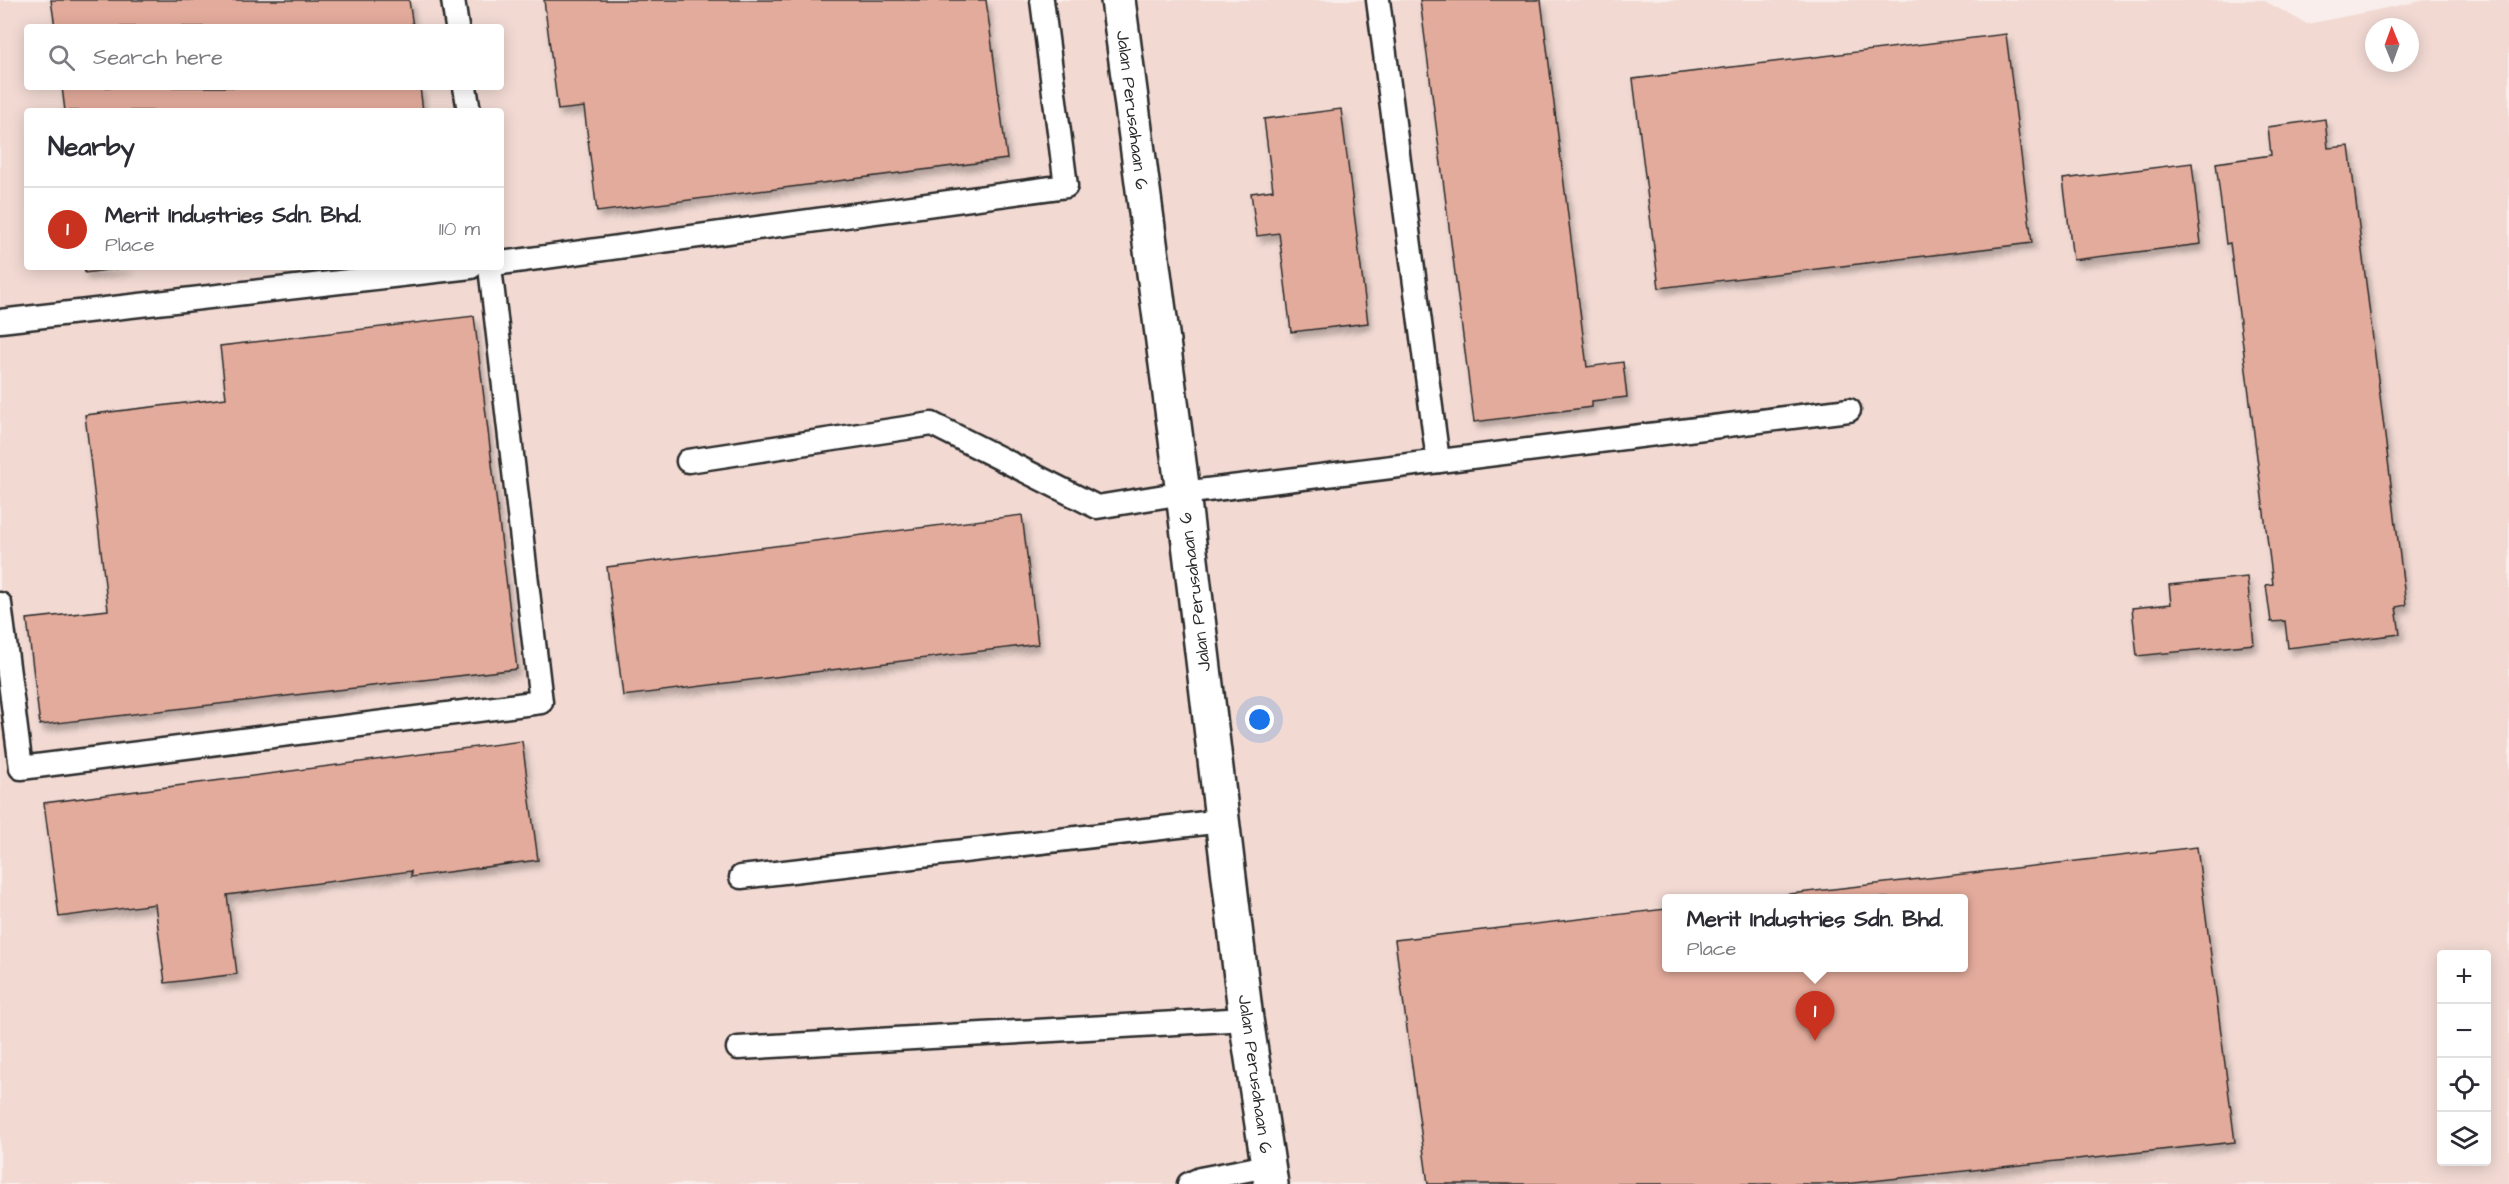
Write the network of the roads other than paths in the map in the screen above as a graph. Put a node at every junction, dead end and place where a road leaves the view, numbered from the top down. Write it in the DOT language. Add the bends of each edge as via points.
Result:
graph roads {
  1 [pos="453,0"];
  2 [pos="1042,0"];
  3 [pos="1118,0"];
  4 [pos="1378,0"];
  5 [pos="457,24"];
  6 [pos="466,90"];
  7 [pos="468,108"];
  8 [pos="504,263"];
  9 [pos="445,270"];
  10 [pos="490,270"];
  11 [pos="0,321"];
  12 [pos="1849,410"];
  13 [pos="688,460"];
  14 [pos="1438,461"];
  15 [pos="1183,493"];
  16 [pos="0,604"];
  17 [pos="1222,821"];
  18 [pos="741,877"];
  19 [pos="1246,1019"];
  20 [pos="738,1048"];
  21 [pos="1270,1175"];
  22 [pos="1189,1184"];
  1 -- 5 [label="lane"];
  2 -- 8 [label="lane" via="1066,186"];
  3 -- 15 [label="street, Jalan Perusahaan 6"];
  4 -- 14 [label="lane"];
  6 -- 7 [label="lane"];
  9 -- 11 [label="lane"];
  10 -- 16 [label="lane" via="541,702 21,768"];
  12 -- 14 [label="lane"];
  13 -- 15 [label="lane" via="932,424 1097,507"];
  14 -- 15 [label="lane"];
  15 -- 17 [label="street, Jalan Perusahaan 6"];
  17 -- 18 [label="lane"];
  17 -- 19 [label="street, Jalan Perusahaan 6"];
  19 -- 20 [label="lane"];
  19 -- 21 [label="street, Jalan Perusahaan 6"];
  21 -- 22 [label="lane" via="1200,1179"];
}
